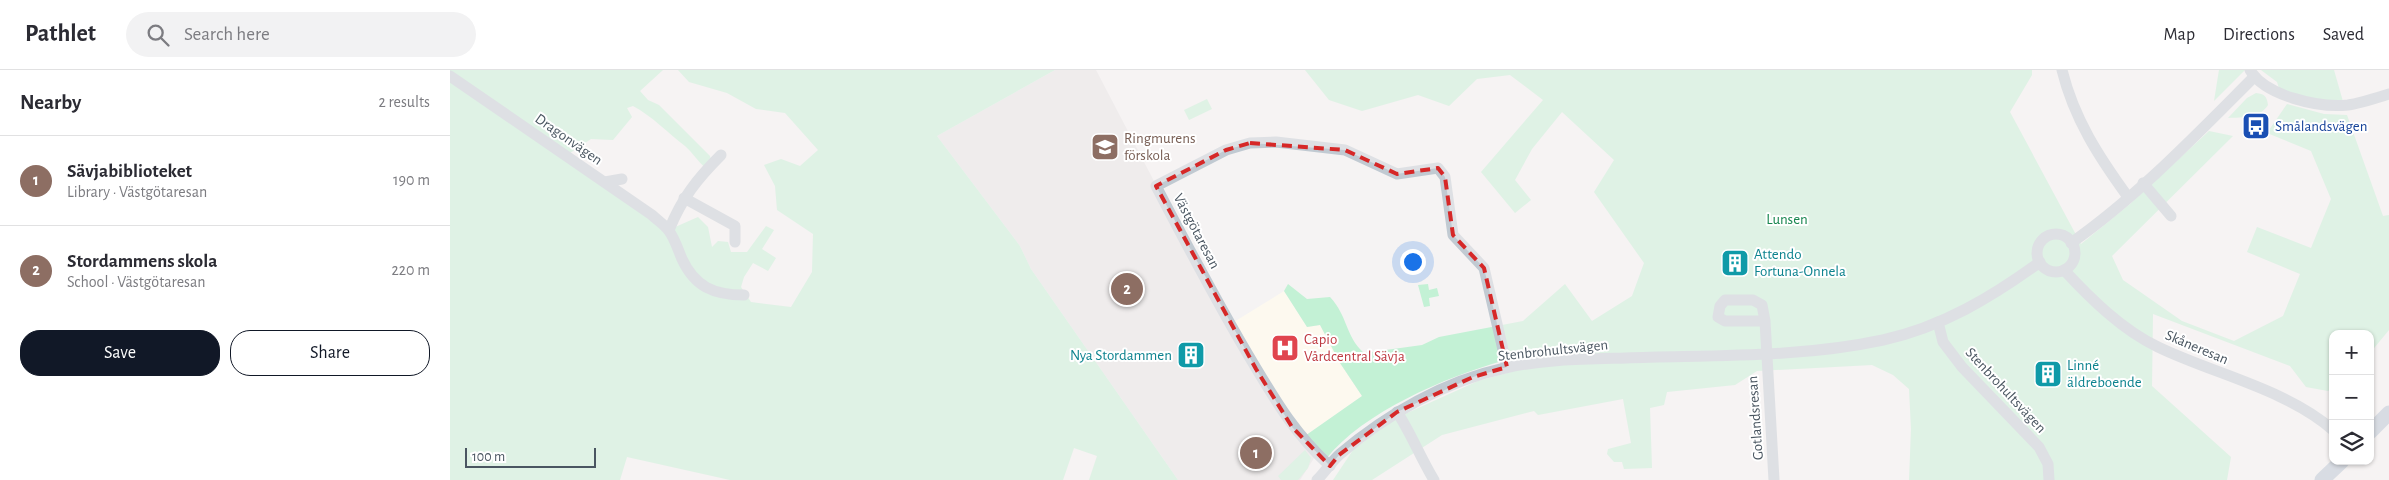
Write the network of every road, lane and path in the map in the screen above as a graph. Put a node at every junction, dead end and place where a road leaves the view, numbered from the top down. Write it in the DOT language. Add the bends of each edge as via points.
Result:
graph roads {
  1 [pos="2062,70"];
  2 [pos="2252,73"];
  3 [pos="450,76"];
  4 [pos="2389,94"];
  5 [pos="720,155"];
  6 [pos="622,179"];
  7 [pos="605,182"];
  8 [pos="2143,184"];
  9 [pos="2128,197"];
  10 [pos="684,198"];
  11 [pos="2171,216"];
  12 [pos="669,230"];
  13 [pos="735,242"];
  14 [pos="2071,243"];
  15 [pos="2040,262"];
  16 [pos="2064,270"];
  17 [pos="744,295"];
  18 [pos="1765,321"];
  19 [pos="1938,322"];
  20 [pos="1766,355"];
  21 [pos="1507,368"];
  22 [pos="1397,412"];
  23 [pos="2389,413"];
  24 [pos="2329,427"];
  25 [pos="2374,428"];
  26 [pos="2338,465"];
  27 [pos="1330,466"];
  28 [pos="1317,480"];
  29 [pos="1434,480"];
  30 [pos="1774,480"];
  31 [pos="2049,480"];
  32 [pos="2322,480"];
  1 -- 9 [label="street" via="2072,105 2097,154"];
  2 -- 4 [label="street" via="2270,90 2324,104 2350,105"];
  2 -- 8 [label="street"];
  3 -- 7 [label="street, Dragonvägen"];
  5 -- 10 [label="street" via="698,177"];
  6 -- 7 [label="street"];
  7 -- 12 [label="street, Dragonvägen"];
  8 -- 9 [label="street"];
  8 -- 11 [label="street"];
  9 -- 14 [label="street"];
  10 -- 12 [label="street"];
  10 -- 13 [label="street" via="701,202 735,226"];
  12 -- 17 [label="street, Dragonvägen" via="683,262 700,282 712,292"];
  14 -- 15 [label="street" via="2055,234 2045,237 2038,248"];
  14 -- 16 [label="street" via="2073,259"];
  15 -- 16 [label="street" via="2049,270"];
  15 -- 19 [label="street, Stenbrohultsvägen" via="1967,310"];
  16 -- 24 [label="street, Skåneresan" via="2125,327 2156,346 2287,399"];
  18 -- 20 [label="street"];
  19 -- 20 [label="street, Stenbrohultsvägen" via="1882,340"];
  19 -- 31 [label="street, Stenbrohultsvägen" via="1943,342 1962,367 2039,447 2048,464"];
  20 -- 21 [label="street, Stenbrohultsvägen" via="1597,359"];
  20 -- 30 [label="street, Gotlandsresan"];
  21 -- 22 [label="street, Stenbrohultsvägen" via="1473,377"];
  21 -- 27 [label="street, Västgötaresan" via="1484,268 1454,235 1445,177 1438,168 1397,174 1345,150 1276,142 1250,143 1226,150 1156,186 1229,325 1292,427"];
  22 -- 27 [label="street, Stenbrohultsvägen" via="1339,455"];
  22 -- 29 [label="street"];
  23 -- 25 [label="main road"];
  26 -- 32 [label="main road"];
  27 -- 28 [label="street, Stenbrohultsvägen"];
}
